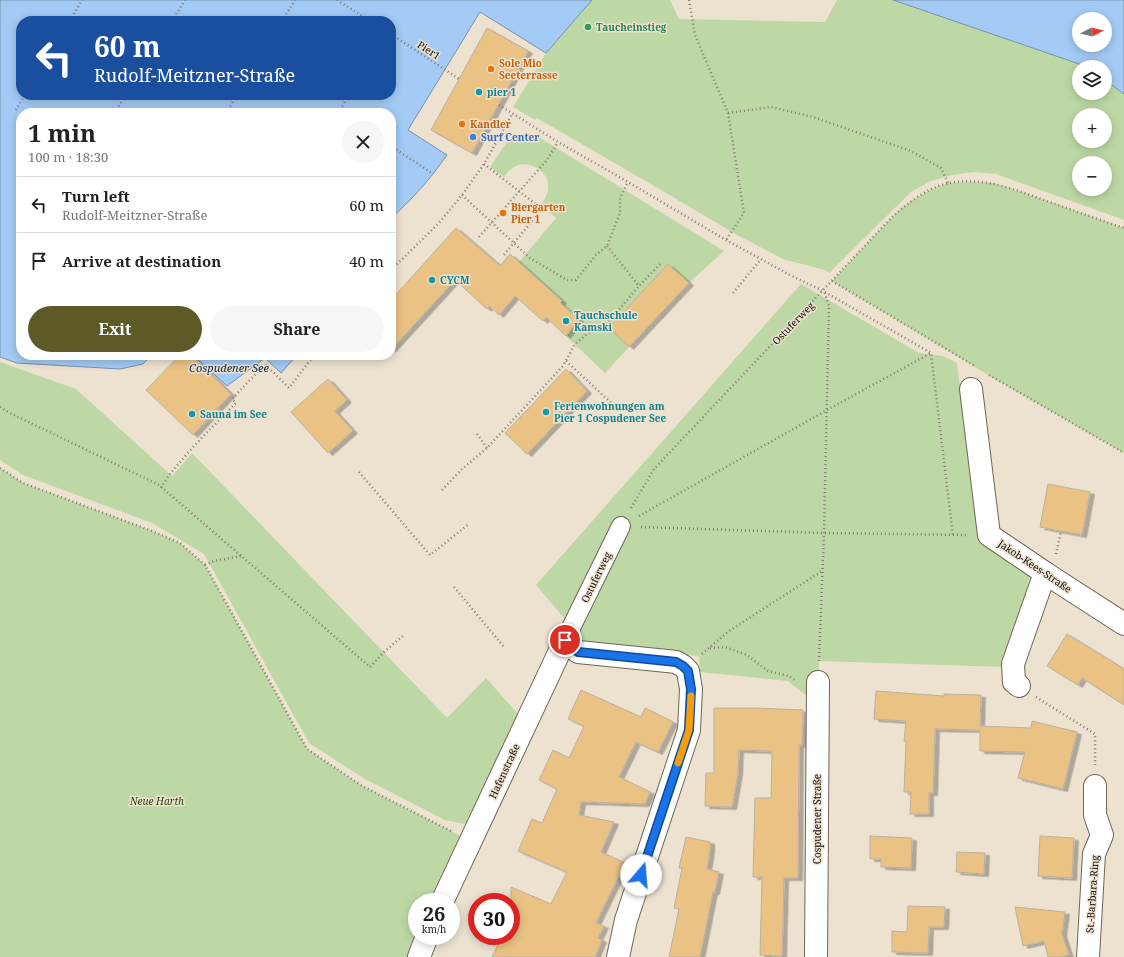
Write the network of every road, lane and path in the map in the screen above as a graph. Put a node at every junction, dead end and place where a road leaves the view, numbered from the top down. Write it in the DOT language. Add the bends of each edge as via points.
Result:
graph roads {
  1 [pos="82,0"];
  2 [pos="185,0"];
  3 [pos="295,0"];
  4 [pos="336,0"];
  5 [pos="689,0"];
  6 [pos="73,16"];
  7 [pos="175,16"];
  8 [pos="285,16"];
  9 [pos="362,16"];
  10 [pos="396,37"];
  11 [pos="459,79"];
  12 [pos="499,105"];
  13 [pos="728,113"];
  14 [pos="512,114"];
  15 [pos="558,142"];
  16 [pos="396,149"];
  17 [pos="484,164"];
  18 [pos="434,174"];
  19 [pos="628,182"];
  20 [pos="948,183"];
  21 [pos="519,192"];
  22 [pos="462,195"];
  23 [pos="492,222"];
  24 [pos="1124,228"];
  25 [pos="479,237"];
  26 [pos="726,240"];
  27 [pos="514,243"];
  28 [pos="607,246"];
  29 [pos="503,256"];
  30 [pos="762,259"];
  31 [pos="662,262"];
  32 [pos="396,265"];
  33 [pos="832,281"];
  34 [pos="639,286"];
  35 [pos="824,291"];
  36 [pos="734,293"];
  37 [pos="931,353"];
  38 [pos="310,360"];
  39 [pos="566,361"];
  40 [pos="987,374"];
  41 [pos="976,379"];
  42 [pos="0,407"];
  43 [pos="827,410"];
  44 [pos="620,411"];
  45 [pos="477,434"];
  46 [pos="488,448"];
  47 [pos="1124,453"];
  48 [pos="0,468"];
  49 [pos="359,472"];
  50 [pos="162,488"];
  51 [pos="442,490"];
  52 [pos="469,524"];
  53 [pos="621,526"];
  54 [pos="1061,531"];
  55 [pos="824,534"];
  56 [pos="989,535"];
  57 [pos="953,536"];
  58 [pos="241,556"];
  59 [pos="205,565"];
  60 [pos="1050,566"];
  61 [pos="822,571"];
  62 [pos="454,587"];
  63 [pos="1124,624"];
  64 [pos="405,634"];
  65 [pos="565,640"];
  66 [pos="504,647"];
  67 [pos="710,648"];
  68 [pos="683,666"];
  69 [pos="818,679"];
  70 [pos="1019,686"];
  71 [pos="1095,786"];
  72 [pos="471,841"];
  73 [pos="446,893"];
  74 [pos="424,945"];
  75 [pos="419,957"];
  76 [pos="618,957"];
  77 [pos="816,957"];
  78 [pos="1088,957"];
  1 -- 6 [label="path"];
  2 -- 7 [label="path"];
  3 -- 8 [label="path"];
  4 -- 9 [label="path"];
  5 -- 13 [label="path" via="695,35"];
  10 -- 11 [label="path, Pier1"];
  12 -- 14 [label="path"];
  13 -- 20 [label="path" via="771,107 813,118 911,151 941,168"];
  13 -- 26 [label="path" via="744,213"];
  14 -- 15 [label="path"];
  14 -- 17 [label="path"];
  15 -- 19 [label="path"];
  15 -- 21 [label="path" via="547,160"];
  16 -- 18 [label="path"];
  17 -- 21 [label="path"];
  17 -- 22 [label="path"];
  19 -- 26 [label="path"];
  19 -- 28 [label="path" via="620,198 620,213"];
  20 -- 24 [label="path, Ostuferweg" via="993,183"];
  20 -- 33 [label="path, Ostuferweg" via="911,201 894,215"];
  21 -- 23 [label="path"];
  21 -- 27 [label="path" via="542,210"];
  22 -- 23 [label="path"];
  22 -- 32 [label="path" via="439,223"];
  23 -- 25 [label="path"];
  23 -- 27 [label="path"];
  26 -- 30 [label="path"];
  27 -- 28 [label="path" via="530,258 567,280 576,280 596,255"];
  27 -- 29 [label="path"];
  28 -- 34 [label="path"];
  30 -- 35 [label="path"];
  30 -- 36 [label="path"];
  31 -- 34 [label="path"];
  33 -- 35 [label="path, Ostuferweg"];
  33 -- 41 [label="path"];
  34 -- 39 [label="path" via="605,326 592,330 575,344"];
  35 -- 37 [label="path"];
  35 -- 43 [label="path" via="829,306"];
  35 -- 53 [label="path, Ostuferweg" via="654,469"];
  37 -- 43 [label="path"];
  37 -- 57 [label="path"];
  38 -- 50 [label="path" via="290,388 265,364 232,399 236,403 168,476"];
  39 -- 44 [label="path"];
  39 -- 46 [label="path"];
  40 -- 47 [label="path"];
  41 -- 56 [label="street, Jakob-Kees-Straße"];
  42 -- 50 [label="path"];
  43 -- 53 [label="path"];
  43 -- 55 [label="path"];
  45 -- 46 [label="path"];
  46 -- 51 [label="path" via="462,469"];
  48 -- 59 [label="path" via="22,483 180,543"];
  49 -- 52 [label="path" via="430,555"];
  50 -- 58 [label="path"];
  53 -- 55 [label="path"];
  53 -- 65 [label="street, Ostuferweg"];
  54 -- 60 [label="path"];
  55 -- 57 [label="path"];
  55 -- 61 [label="path"];
  56 -- 57 [label="path"];
  56 -- 60 [label="street, Jakob-Kees-Straße"];
  58 -- 59 [label="path"];
  58 -- 64 [label="path" via="370,667"];
  59 -- 72 [label="path" via="307,750 362,786"];
  60 -- 63 [label="street, Jakob-Kees-Straße"];
  60 -- 70 [label="street" via="1013,664 1014,682"];
  61 -- 67 [label="path" via="730,631"];
  61 -- 69 [label="path"];
  62 -- 66 [label="path"];
  65 -- 68 [label="street" via="578,652 676,662"];
  65 -- 72 [label="street, Hafenstraße"];
  67 -- 68 [label="path"];
  67 -- 69 [label="path" via="726,647 747,655 768,672 789,676 809,691"];
  68 -- 76 [label="street" via="688,671 691,689 689,730 626,920"];
  69 -- 77 [label="street, Cospudener Straße"];
  70 -- 71 [label="path" via="1095,734"];
  71 -- 78 [label="street, St.-Barbara-Ring" via="1095,815 1102,835 1094,854"];
  72 -- 73 [label="street, Hafenstraße"];
  74 -- 75 [label="street"];
}
